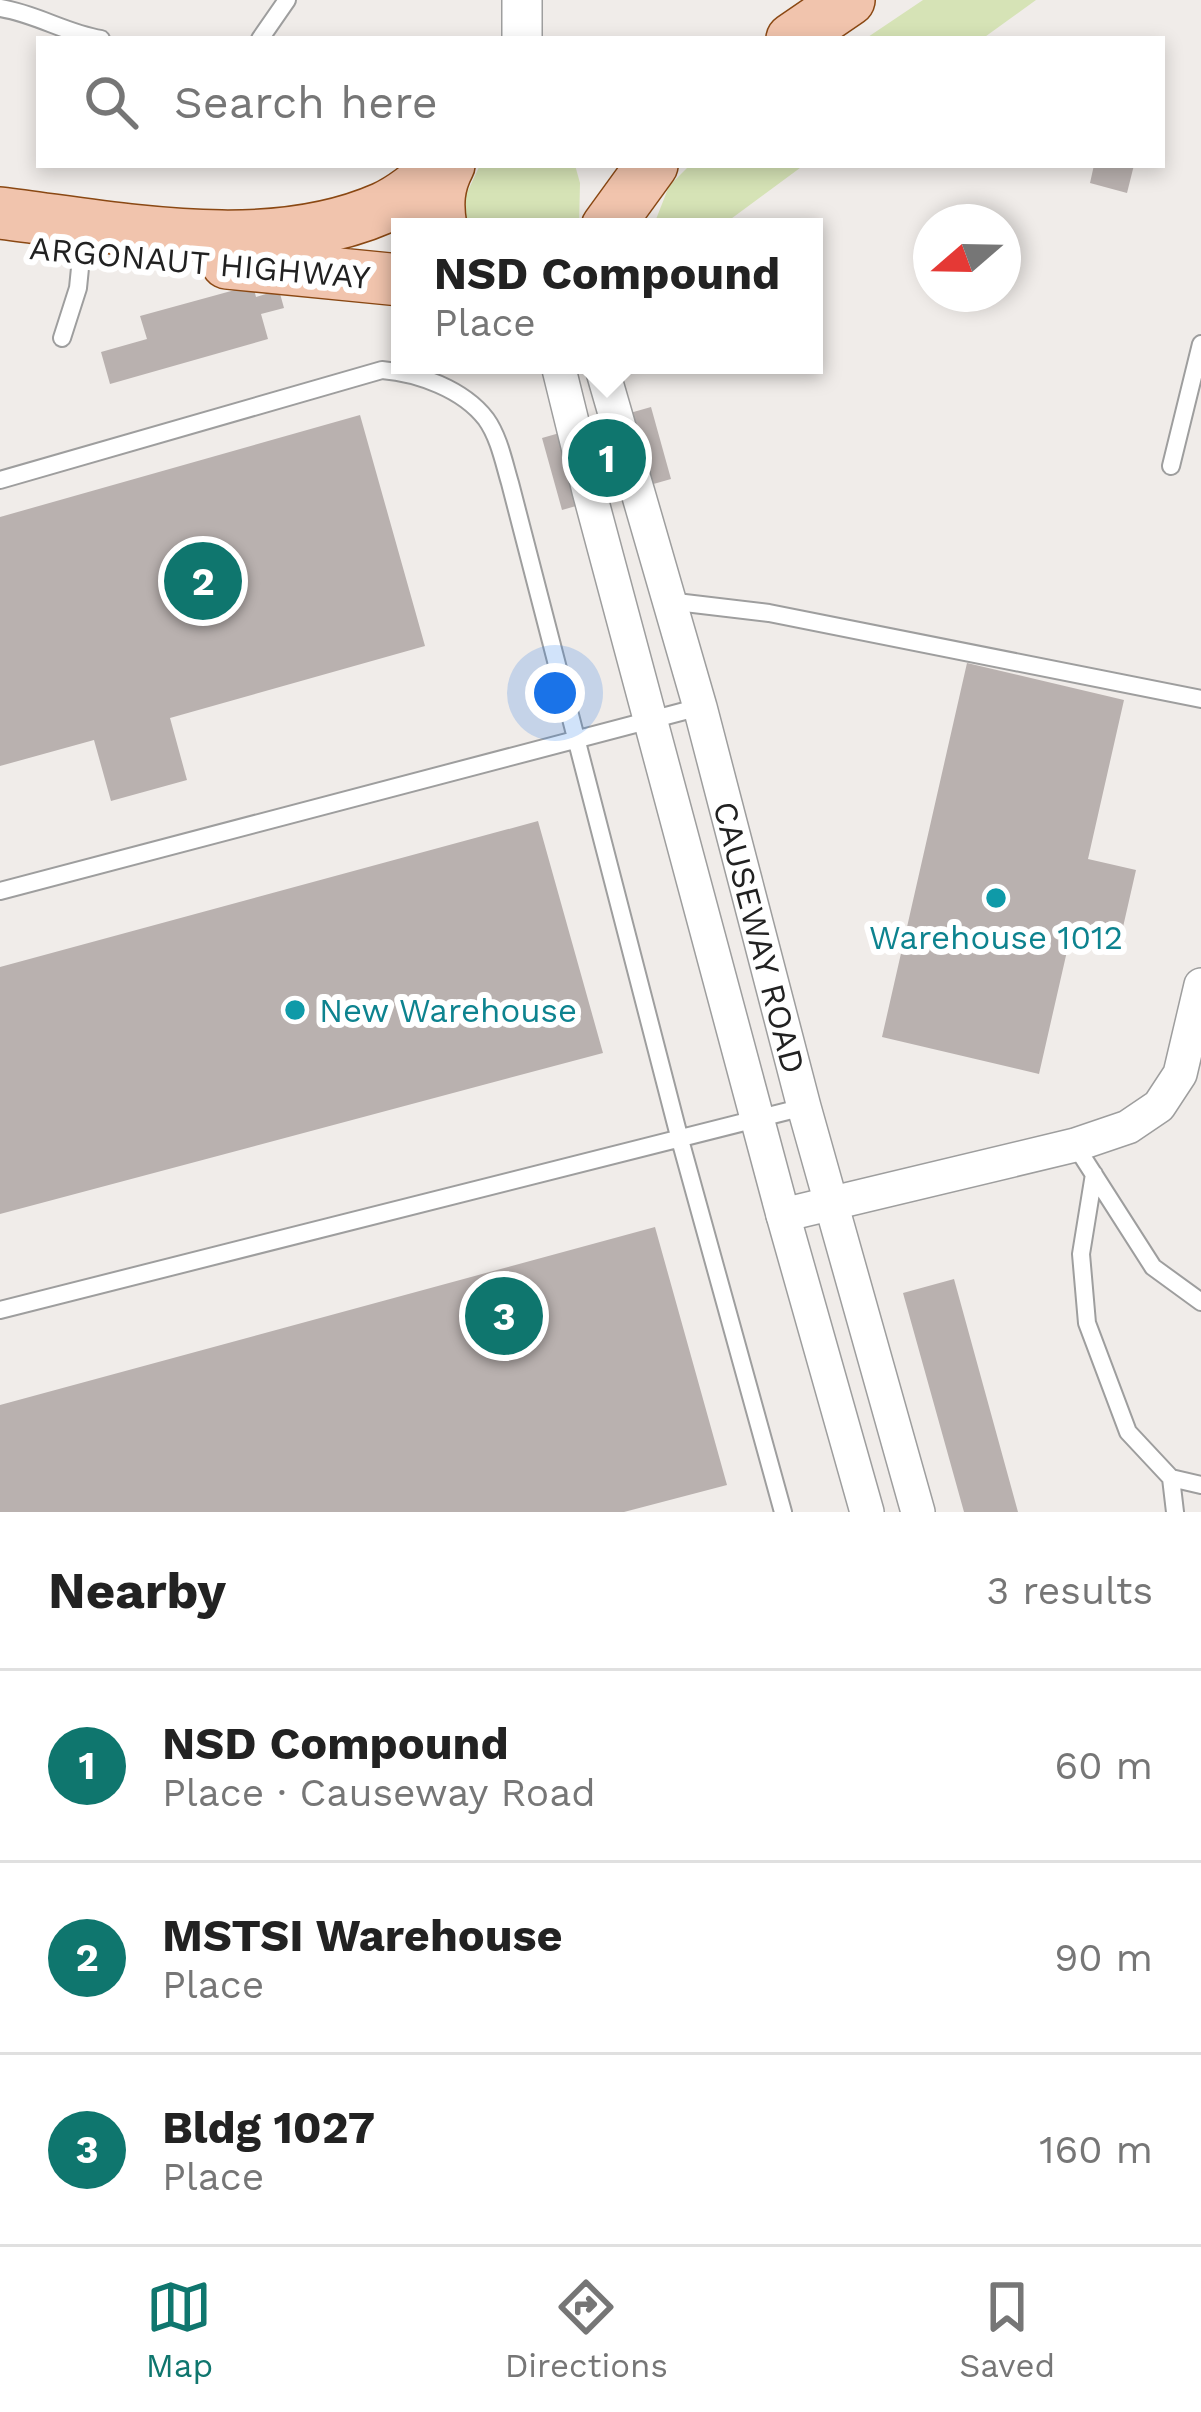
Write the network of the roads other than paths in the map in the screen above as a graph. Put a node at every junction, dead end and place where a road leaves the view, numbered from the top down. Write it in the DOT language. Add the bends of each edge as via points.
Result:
graph roads {
  1 [pos="287,0"];
  2 [pos="522,0"];
  3 [pos="849,0"];
  4 [pos="38,7"];
  5 [pos="0,8"];
  6 [pos="85,36"];
  7 [pos="262,36"];
  8 [pos="522,36"];
  9 [pos="796,36"];
  10 [pos="442,168"];
  11 [pos="445,168"];
  12 [pos="598,168"];
  13 [pos="650,168"];
  14 [pos="0,213"];
  15 [pos="439,218"];
  16 [pos="608,218"];
  17 [pos="614,218"];
  18 [pos="82,238"];
  19 [pos="0,244"];
  20 [pos="391,279"];
  21 [pos="62,338"];
  22 [pos="1201,344"];
  23 [pos="1198,370"];
  24 [pos="391,371"];
  25 [pos="408,374"];
  26 [pos="561,374"];
  27 [pos="604,374"];
  28 [pos="1171,466"];
  29 [pos="0,480"];
  30 [pos="668,602"];
  31 [pos="1201,699"];
  32 [pos="700,706"];
  33 [pos="651,720"];
  34 [pos="575,740"];
  35 [pos="0,891"];
  36 [pos="1201,985"];
  37 [pos="804,1107"];
  38 [pos="757,1118"];
  39 [pos="680,1136"];
  40 [pos="1075,1145"];
  41 [pos="1094,1174"];
  42 [pos="831,1204"];
  43 [pos="783,1216"];
  44 [pos="1201,1302"];
  45 [pos="0,1310"];
  46 [pos="1172,1478"];
  47 [pos="1201,1485"];
  48 [pos="783,1512"];
  49 [pos="867,1512"];
  50 [pos="918,1512"];
  51 [pos="1175,1512"];
  1 -- 7 [label="lane"];
  2 -- 8 [label="street"];
  3 -- 9 [label="main road"];
  4 -- 5 [label="lane"];
  4 -- 6 [label="lane"];
  10 -- 18 [label="main road, ARGONAUT HIGHWAY" via="380,209 307,232"];
  11 -- 15 [label="main road"];
  12 -- 16 [label="main road"];
  13 -- 17 [label="main road"];
  14 -- 18 [label="main road, ARGONAUT HIGHWAY"];
  18 -- 19 [label="main road, ARGONAUT HIGHWAY"];
  18 -- 20 [label="main road, ARGONAUT HIGHWAY"];
  18 -- 21 [label="lane"];
  22 -- 23 [label="lane"];
  23 -- 28 [label="lane"];
  24 -- 29 [label="lane"];
  25 -- 34 [label="lane" via="486,419 498,445"];
  26 -- 33 [label="street, CAUSEWAY ROAD"];
  27 -- 30 [label="street, CAUSEWAY ROAD"];
  30 -- 31 [label="lane" via="769,613"];
  30 -- 32 [label="street, CAUSEWAY ROAD"];
  32 -- 33 [label="lane"];
  32 -- 37 [label="street, CAUSEWAY ROAD"];
  33 -- 34 [label="lane"];
  33 -- 38 [label="street, CAUSEWAY ROAD"];
  34 -- 35 [label="lane"];
  34 -- 39 [label="lane"];
  36 -- 40 [label="street" via="1180,1074 1159,1106"];
  37 -- 38 [label="lane"];
  37 -- 42 [label="street, CAUSEWAY ROAD"];
  38 -- 39 [label="lane"];
  38 -- 43 [label="street, CAUSEWAY ROAD"];
  39 -- 45 [label="lane"];
  39 -- 48 [label="lane"];
  40 -- 41 [label="lane"];
  40 -- 42 [label="street"];
  41 -- 44 [label="lane" via="1153,1267"];
  41 -- 46 [label="lane" via="1081,1254 1087,1324 1128,1432"];
  42 -- 43 [label="street"];
  42 -- 50 [label="street, CAUSEWAY ROAD"];
  43 -- 49 [label="street, CAUSEWAY ROAD"];
  46 -- 47 [label="lane"];
  46 -- 51 [label="lane"];
}
